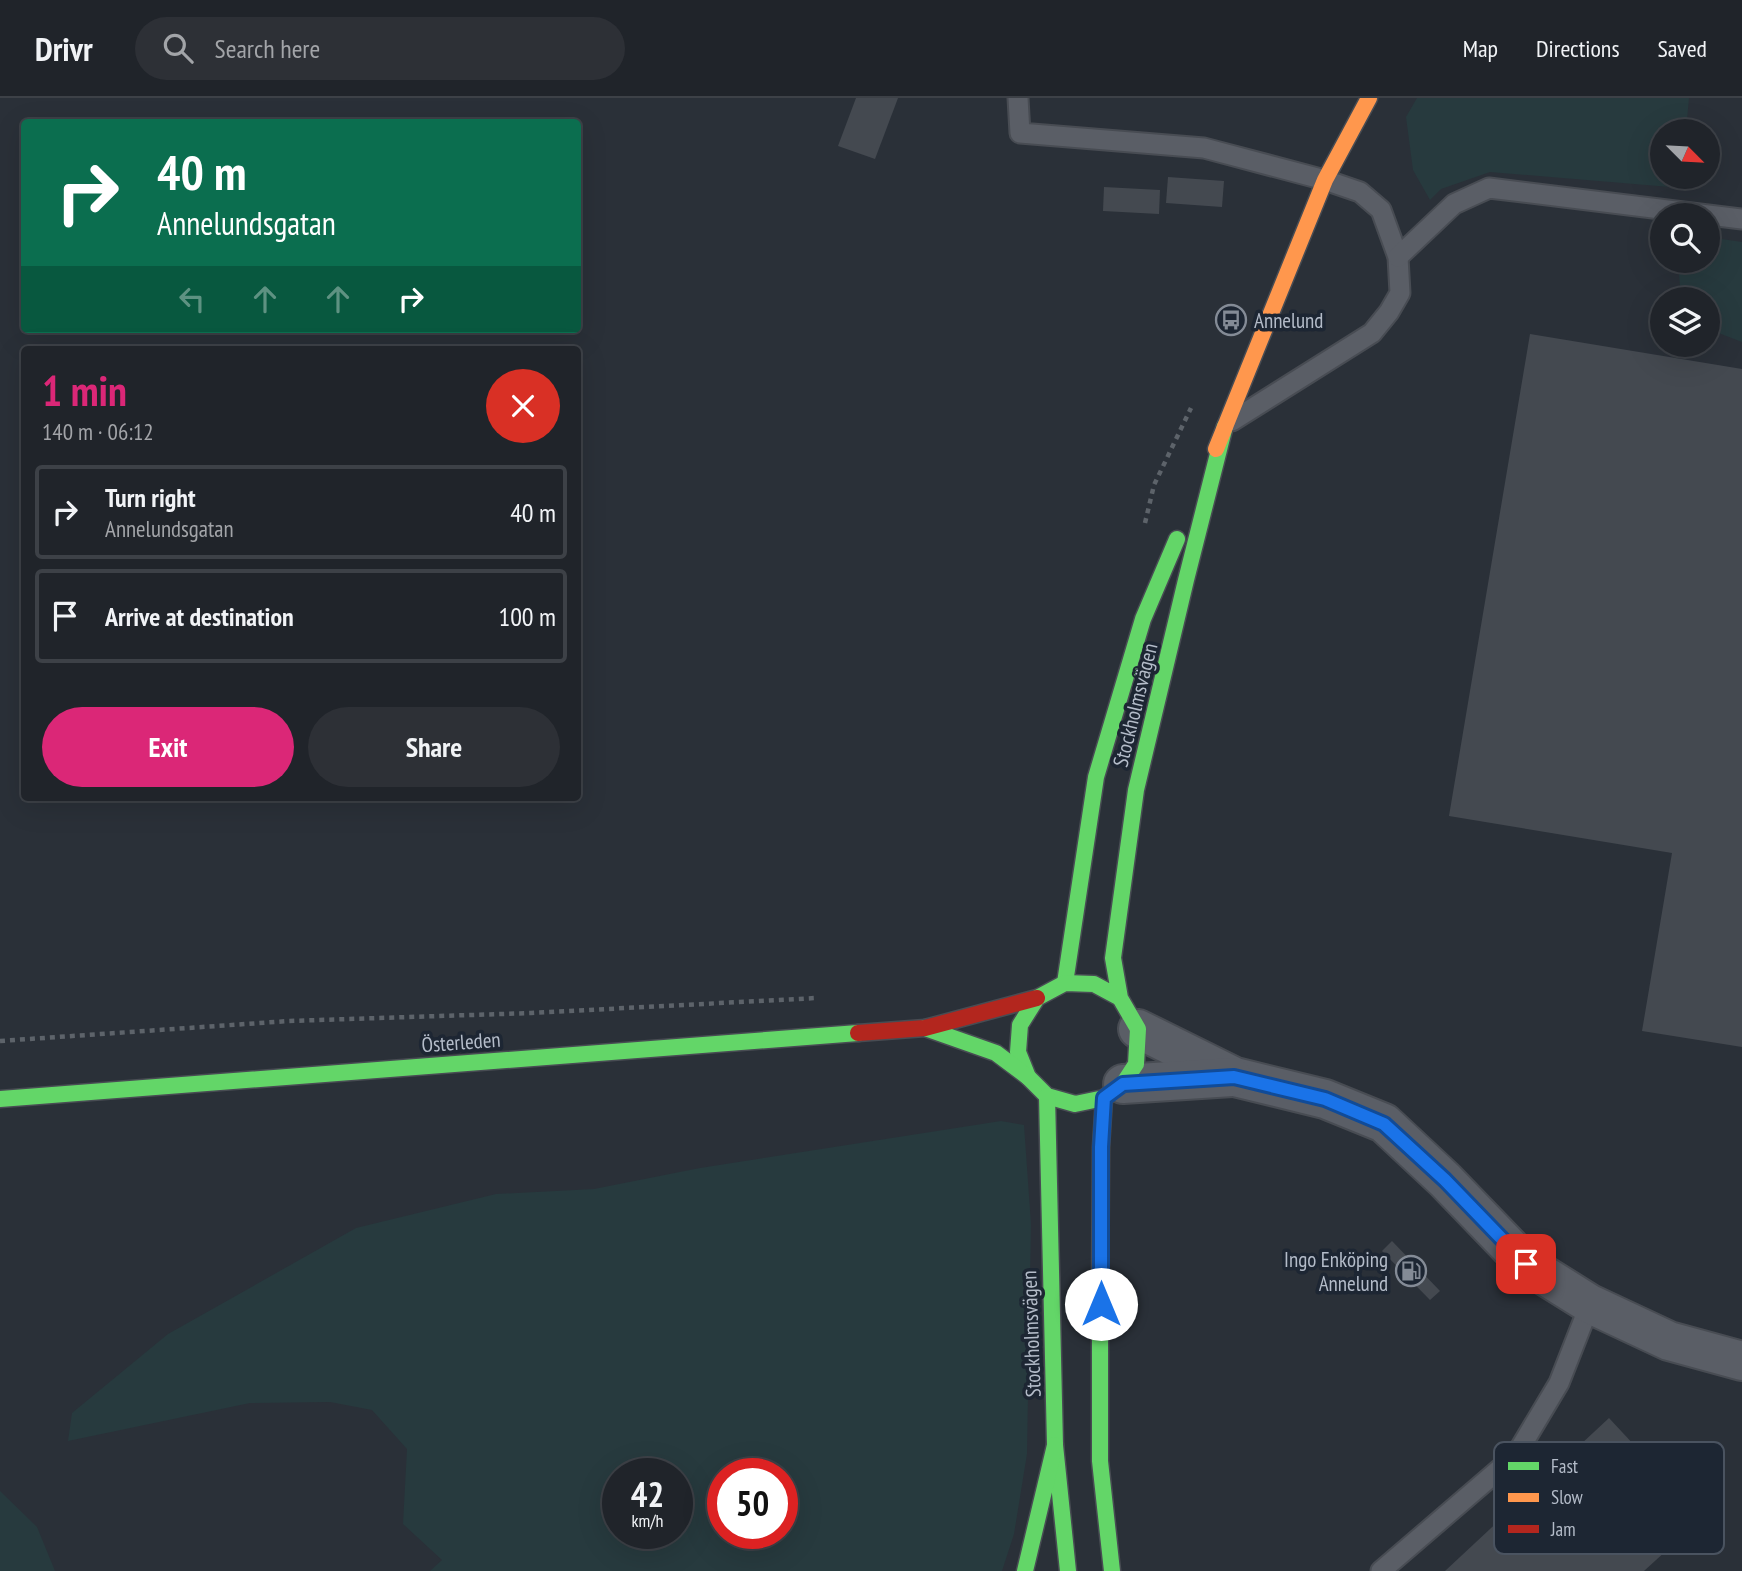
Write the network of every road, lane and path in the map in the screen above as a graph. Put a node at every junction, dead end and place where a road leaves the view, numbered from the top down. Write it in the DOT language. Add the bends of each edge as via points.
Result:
graph roads {
  1 [pos="1018,98"];
  2 [pos="1369,98"];
  3 [pos="1325,180"];
  4 [pos="1742,219"];
  5 [pos="1398,257"];
  6 [pos="1196,397"];
  7 [pos="1225,426"];
  8 [pos="1144,524"];
  9 [pos="1065,983"];
  10 [pos="829,997"];
  11 [pos="1037,998"];
  12 [pos="1129,1013"];
  13 [pos="925,1028"];
  14 [pos="0,1041"];
  15 [pos="1027,1077"];
  16 [pos="1234,1077"];
  17 [pos="1113,1091"];
  18 [pos="1047,1096"];
  19 [pos="0,1099"];
  20 [pos="1590,1304"];
  21 [pos="1742,1361"];
  22 [pos="1524,1442"];
  23 [pos="1055,1445"];
  24 [pos="1494,1474"];
  25 [pos="1025,1571"];
  26 [pos="1068,1571"];
  27 [pos="1112,1571"];
  28 [pos="1381,1571"];
  1 -- 3 [label="lane" via="1020,133 1204,148"];
  2 -- 3 [label="main road, Stockholmsvägen"];
  3 -- 5 [label="lane" via="1360,192 1381,210"];
  3 -- 7 [label="main road, Stockholmsvägen"];
  4 -- 5 [label="lane" via="1489,188 1454,204"];
  5 -- 7 [label="lane" via="1400,293 1372,333"];
  6 -- 8 [label="path" via="1154,485"];
  7 -- 9 [label="main road, Stockholmsvägen" via="1143,619 1096,777"];
  7 -- 12 [label="main road, Stockholmsvägen" via="1136,790 1113,958"];
  9 -- 11 [label="main road"];
  9 -- 12 [label="main road" via="1094,984"];
  10 -- 14 [label="path" via="289,1021"];
  11 -- 13 [label="main road, Österleden"];
  11 -- 15 [label="main road" via="1020,1026 1018,1052"];
  12 -- 16 [label="street"];
  12 -- 17 [label="main road, Stockholmsvägen" via="1136,1064"];
  13 -- 15 [label="main road, Österleden" via="996,1053"];
  13 -- 19 [label="main road, Österleden"];
  15 -- 18 [label="main road"];
  16 -- 17 [label="street"];
  16 -- 20 [label="street" via="1325,1099 1384,1124 1526,1264"];
  17 -- 18 [label="main road" via="1075,1104"];
  17 -- 27 [label="main road, Stockholmsvägen" via="1101,1147 1100,1461"];
  18 -- 23 [label="main road, Stockholmsvägen"];
  20 -- 21 [label="street" via="1669,1341"];
  20 -- 22 [label="lane" via="1559,1383"];
  23 -- 25 [label="main road"];
  23 -- 26 [label="main road, Stockholmsvägen"];
  24 -- 28 [label="lane"];
}
